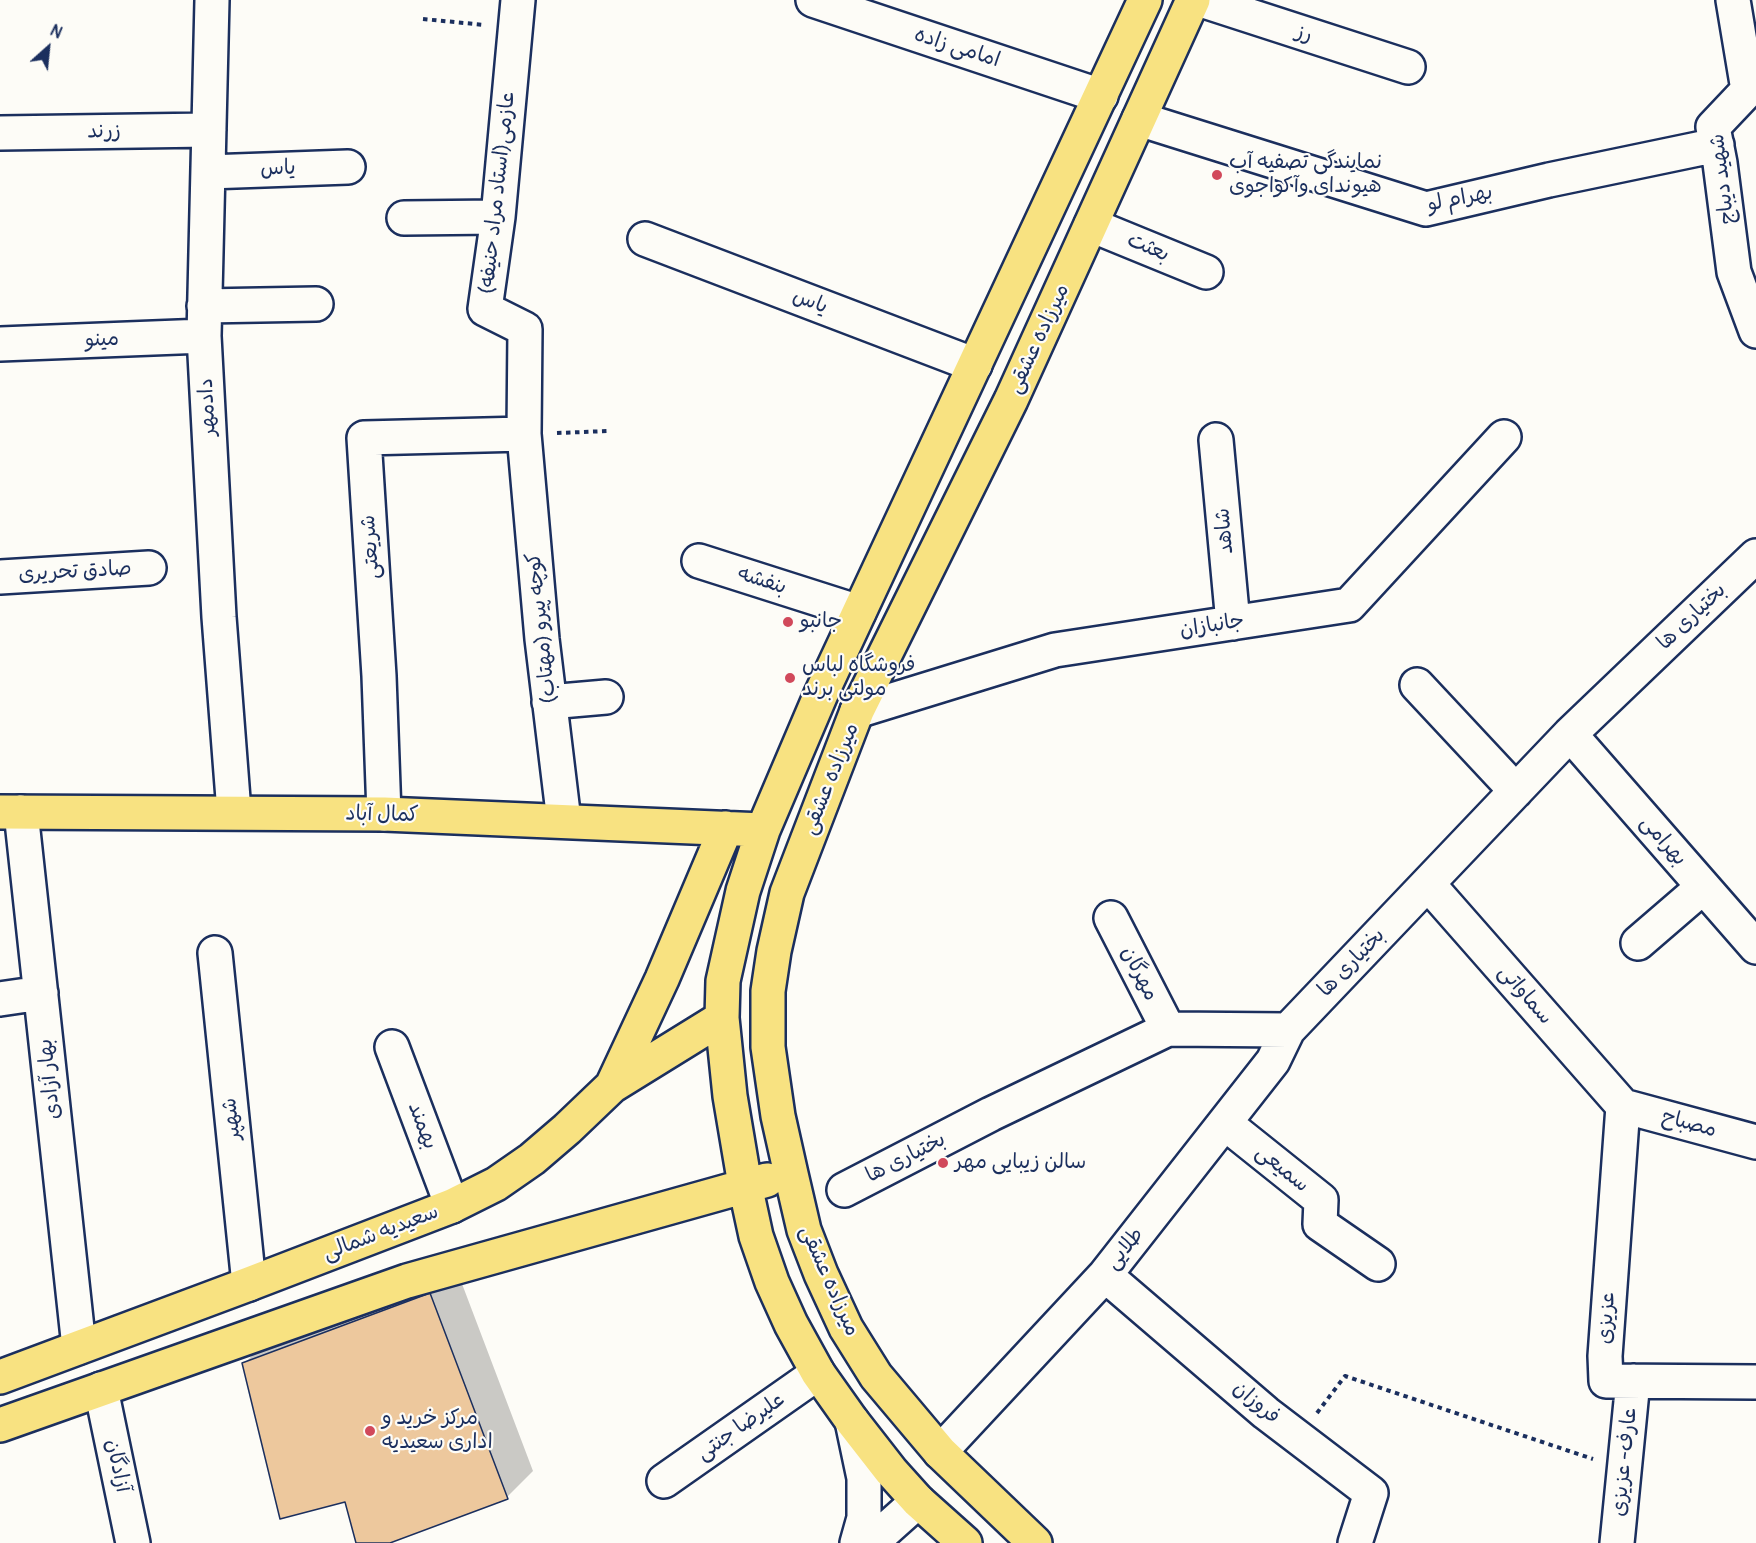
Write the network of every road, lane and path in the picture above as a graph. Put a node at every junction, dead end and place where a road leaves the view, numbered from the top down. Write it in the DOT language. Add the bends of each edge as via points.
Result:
graph roads {
  1 [pos="212,0"];
  2 [pos="813,0"];
  3 [pos="1145,0"];
  4 [pos="1193,0"];
  5 [pos="1201,0"];
  6 [pos="1741,3"];
  7 [pos="516,14"];
  8 [pos="423,19"];
  9 [pos="1407,67"];
  10 [pos="1752,89"];
  11 [pos="1101,96"];
  12 [pos="1139,119"];
  13 [pos="208,130"];
  14 [pos="0,133"];
  15 [pos="1717,145"];
  16 [pos="348,167"];
  17 [pos="208,172"];
  18 [pos="498,217"];
  19 [pos="404,218"];
  20 [pos="1091,225"];
  21 [pos="645,239"];
  22 [pos="1206,272"];
  23 [pos="316,304"];
  24 [pos="204,321"];
  25 [pos="1756,331"];
  26 [pos="0,344"];
  27 [pos="975,365"];
  28 [pos="609,431"];
  29 [pos="524,434"];
  30 [pos="1504,437"];
  31 [pos="1216,440"];
  32 [pos="1756,556"];
  33 [pos="699,561"];
  34 [pos="149,568"];
  35 [pos="0,577"];
  36 [pos="859,612"];
  37 [pos="1233,622"];
  38 [pos="1417,685"];
  39 [pos="821,694"];
  40 [pos="606,697"];
  41 [pos="549,702"];
  42 [pos="857,711"];
  43 [pos="1570,734"];
  44 [pos="1516,791"];
  45 [pos="10,812"];
  46 [pos="234,812"];
  47 [pos="384,814"];
  48 [pos="564,821"];
  49 [pos="726,828"];
  50 [pos="763,830"];
  51 [pos="1428,884"];
  52 [pos="1703,887"];
  53 [pos="1111,918"];
  54 [pos="1638,943"];
  55 [pos="1756,947"];
  56 [pos="215,953"];
  57 [pos="41,993"];
  58 [pos="0,999"];
  59 [pos="722,1018"];
  60 [pos="1168,1029"];
  61 [pos="1288,1030"];
  62 [pos="392,1047"];
  63 [pos="612,1086"];
  64 [pos="1623,1106"];
  65 [pos="1226,1124"];
  66 [pos="1756,1142"];
  67 [pos="791,1174"];
  68 [pos="745,1185"];
  69 [pos="844,1190"];
  70 [pos="452,1206"];
  71 [pos="1378,1264"];
  72 [pos="1105,1275"];
  73 [pos="249,1284"];
  74 [pos="265,1330"];
  75 [pos="79,1347"];
  76 [pos="818,1373"];
  77 [pos="0,1377"];
  78 [pos="1633,1381"];
  79 [pos="1756,1382"];
  80 [pos="101,1389"];
  81 [pos="852,1420"];
  82 [pos="0,1425"];
  83 [pos="1298,1437"];
  84 [pos="940,1452"];
  85 [pos="1625,1470"];
  86 [pos="664,1481"];
  87 [pos="918,1501"];
  88 [pos="133,1543"];
  89 [pos="857,1543"];
  90 [pos="871,1543"];
  91 [pos="965,1543"];
  92 [pos="1035,1543"];
  93 [pos="1355,1543"];
  94 [pos="1617,1543"];
  1 -- 13 [label="street, دادمهر"];
  2 -- 11 [label="street, امامی زاده"];
  3 -- 11 [label="main road, میرزاده عشقی"];
  4 -- 12 [label="main road, میرزاده عشقی"];
  5 -- 9 [label="street, رز"];
  6 -- 10 [label="street, شهید دیباج"];
  7 -- 8 [label="path"];
  7 -- 18 [label="street, عازمی(استاد مراد حنیفه)"];
  10 -- 15 [label="street, شهید دیباج" via="1713,127"];
  11 -- 27 [label="main road, میرزاده عشقی"];
  12 -- 15 [label="street, بهرام لو" via="1426,209"];
  12 -- 20 [label="main road, میرزاده عشقی"];
  13 -- 14 [label="street, زرند"];
  13 -- 17 [label="street, دادمهر"];
  15 -- 25 [label="street, شهید دیباج" via="1734,272"];
  16 -- 17 [label="street, یاس"];
  17 -- 24 [label="street, دادمهر"];
  18 -- 19 [label="street"];
  18 -- 29 [label="street, عازمی(استاد مراد حنیفه)" via="485,309 525,329"];
  20 -- 22 [label="street, بعثت"];
  20 -- 42 [label="main road, میرزاده عشقی" via="1011,400"];
  21 -- 27 [label="street, یاس"];
  23 -- 24 [label="street, مینو"];
  24 -- 26 [label="street, مینو"];
  24 -- 46 [label="street, دادمهر" via="219,617"];
  27 -- 36 [label="main road, میرزاده عشقی"];
  28 -- 29 [label="path"];
  29 -- 41 [label="street, کوچه پیرو (مهتاب)"];
  29 -- 47 [label="street, شریعتی" via="364,438"];
  30 -- 37 [label="street, جانبازان" via="1349,605"];
  31 -- 37 [label="street, شاهد"];
  32 -- 43 [label="street, بختیاری ها"];
  33 -- 36 [label="street, بنفشه"];
  34 -- 35 [label="street, صادق تحریری"];
  36 -- 39 [label="main road, میرزاده عشقی"];
  37 -- 42 [label="street, جانبازان" via="1055,650"];
  38 -- 44 [label="street"];
  39 -- 42 [label="main road"];
  39 -- 50 [label="main road, میرزاده عشقی"];
  40 -- 41 [label="street"];
  41 -- 48 [label="street, کوچه پیرو (مهتاب)"];
  42 -- 67 [label="main road, میرزاده عشقی" via="787,893 768,991 768,1047"];
  43 -- 44 [label="street, بختیاری ها"];
  43 -- 52 [label="street, بهرامی"];
  44 -- 51 [label="street, بختیاری ها"];
  45 -- 46 [label="main road, کمال آباد"];
  45 -- 57 [label="street, بهار آزادی"];
  46 -- 47 [label="main road, کمال آباد"];
  47 -- 48 [label="main road, کمال آباد"];
  48 -- 49 [label="main road, کمال آباد"];
  49 -- 50 [label="main road, کمال آباد"];
  49 -- 63 [label="main road" via="663,979"];
  50 -- 59 [label="main road, میرزاده عشقی" via="743,891 723,981"];
  51 -- 61 [label="street, بختیاری ها"];
  51 -- 64 [label="street, سماواتی"];
  52 -- 54 [label="street"];
  52 -- 55 [label="street, بهرامی"];
  53 -- 60 [label="street, مهرگان"];
  56 -- 73 [label="street, شهپر"];
  57 -- 58 [label="street"];
  57 -- 75 [label="street, بهار آزادی"];
  59 -- 63 [label="main road, سعیدیه شمالی"];
  59 -- 68 [label="main road, میرزاده عشقی"];
  60 -- 61 [label="street, بختیاری ها"];
  60 -- 69 [label="street, بختیاری ها"];
  61 -- 65 [label="street, طلایی" via="1273,1061"];
  62 -- 70 [label="street, بهمند"];
  63 -- 70 [label="main road, سعیدیه شمالی" via="532,1159 496,1184"];
  64 -- 66 [label="street, مصباح"];
  64 -- 78 [label="street, عزیزی" via="1605,1356 1606,1381"];
  65 -- 71 [label="street, سمیعی" via="1321,1200 1320,1224"];
  65 -- 72 [label="street, طلایی"];
  67 -- 68 [label="main road"];
  67 -- 84 [label="main road, میرزاده عشقی" via="804,1230 846,1328 876,1376"];
  68 -- 74 [label="main road" via="408,1281"];
  68 -- 76 [label="main road, میرزاده عشقی" via="756,1236 772,1282"];
  70 -- 73 [label="main road, سعیدیه شمالی"];
  72 -- 83 [label="street, فروزان"];
  72 -- 84 [label="street, طلایی"];
  73 -- 74 [label="main road"];
  73 -- 75 [label="main road, سعیدیه شمالی"];
  74 -- 80 [label="main road"];
  75 -- 77 [label="main road, سعیدیه شمالی"];
  76 -- 81 [label="main road, میرزاده عشقی"];
  76 -- 86 [label="street, علیرضا جنتی"];
  78 -- 79 [label="street, عزیزی"];
  78 -- 85 [label="street, عارف- عزیزی"];
  80 -- 82 [label="main road"];
  80 -- 88 [label="street, آزادگان"];
  81 -- 87 [label="main road, میرزاده عشقی"];
  81 -- 89 [label="street" via="864,1478 864,1518"];
  83 -- 85 [label="path" via="1345,1376"];
  83 -- 93 [label="street, فروزان" via="1371,1493"];
  84 -- 92 [label="main road, میرزاده عشقی"];
  85 -- 94 [label="street, عارف- عزیزی"];
  87 -- 90 [label="street"];
  87 -- 91 [label="main road, میرزاده عشقی"];
}
